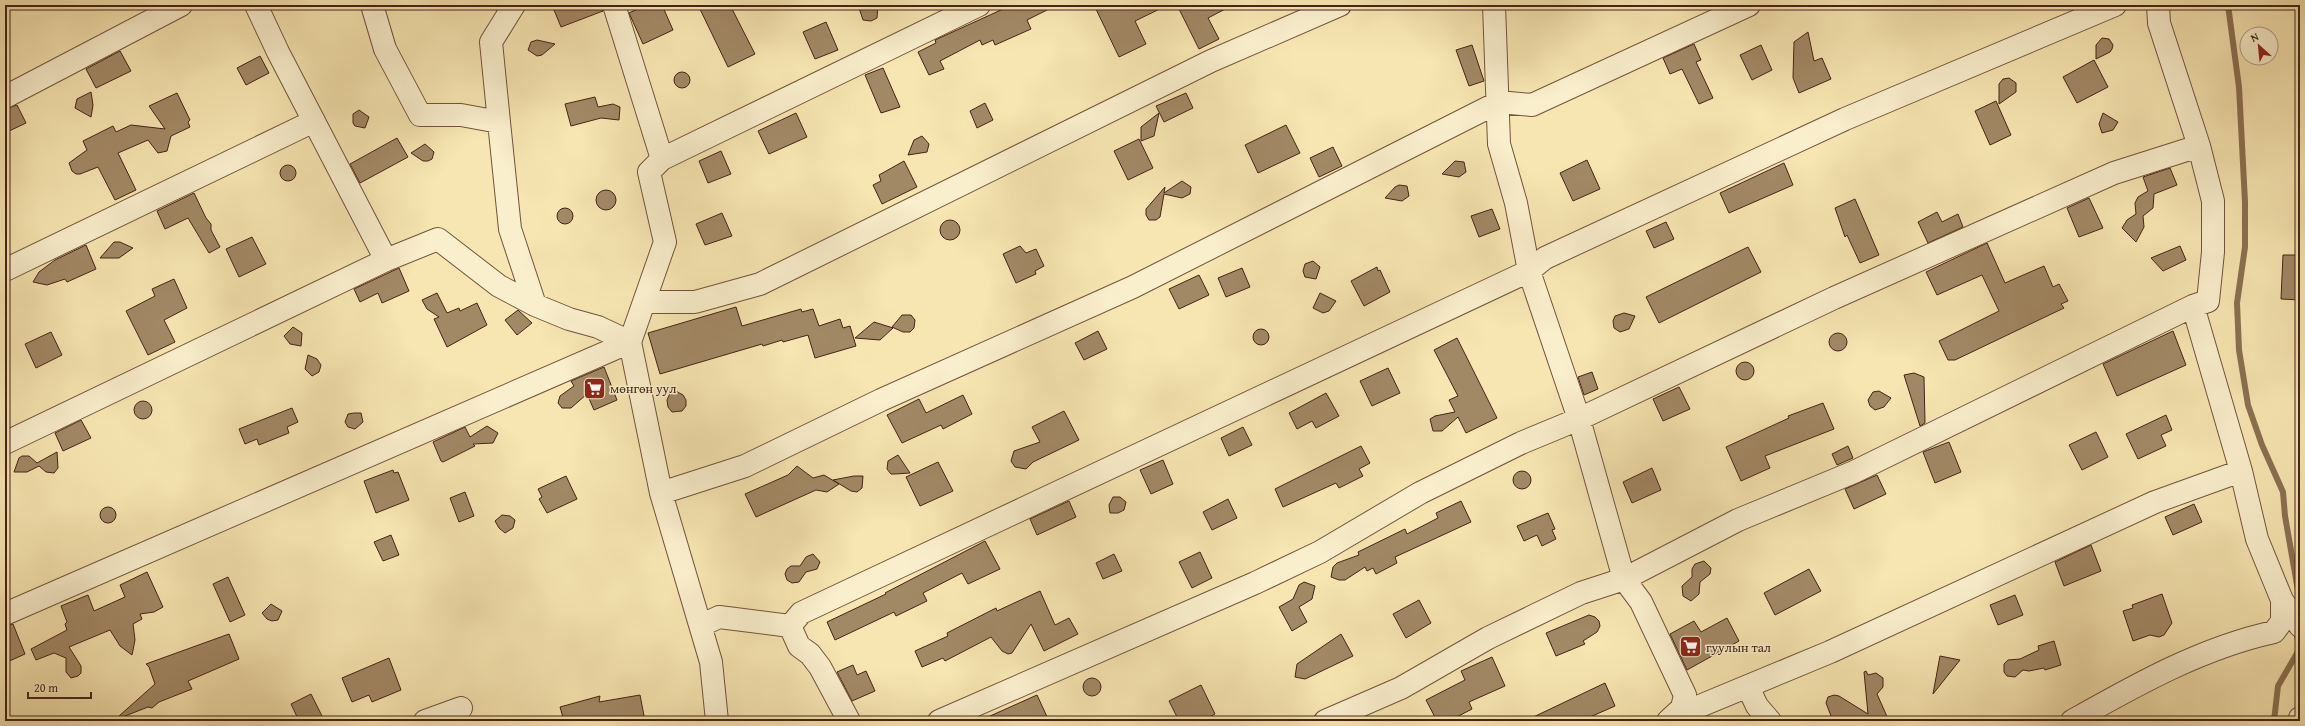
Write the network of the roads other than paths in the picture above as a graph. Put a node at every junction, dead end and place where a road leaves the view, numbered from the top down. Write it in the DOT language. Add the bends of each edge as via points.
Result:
graph roads {
  1 [pos="181,5"];
  2 [pos="256,5"];
  3 [pos="372,5"];
  4 [pos="514,5"];
  5 [pos="614,5"];
  6 [pos="979,5"];
  7 [pos="1340,5"];
  8 [pos="1494,5"];
  9 [pos="1749,5"];
  10 [pos="2116,5"];
  11 [pos="2158,5"];
  12 [pos="5,97"];
  13 [pos="1499,102"];
  14 [pos="314,121"];
  15 [pos="499,122"];
  16 [pos="2200,146"];
  17 [pos="662,160"];
  18 [pos="386,260"];
  19 [pos="5,270"];
  20 [pos="1529,271"];
  21 [pos="644,302"];
  22 [pos="535,304"];
  23 [pos="2193,306"];
  24 [pos="630,342"];
  25 [pos="1579,419"];
  26 [pos="5,443"];
  27 [pos="2241,472"];
  28 [pos="661,493"];
  29 [pos="1624,579"];
  30 [pos="2282,600"];
  31 [pos="5,614"];
  32 [pos="702,625"];
  33 [pos="790,626"];
  34 [pos="2300,626"];
  35 [pos="1748,687"];
  36 [pos="461,708"];
  37 [pos="2300,718"];
  38 [pos="1670,720"];
  39 [pos="425,721"];
  40 [pos="717,721"];
  41 [pos="849,721"];
  42 [pos="939,721"];
  43 [pos="1325,721"];
  44 [pos="1770,721"];
  45 [pos="2072,721"];
  46 [pos="2299,721"];
  1 -- 12 [label="street"];
  2 -- 14 [label="street"];
  3 -- 15 [label="street" via="385,49 420,115 461,115"];
  4 -- 15 [label="street" via="491,42"];
  5 -- 17 [label="street"];
  6 -- 17 [label="street"];
  7 -- 21 [label="street" via="1211,61 760,284 695,302"];
  8 -- 13 [label="street"];
  9 -- 13 [label="street" via="1532,105"];
  10 -- 20 [label="street" via="1845,119 1545,258"];
  11 -- 16 [label="street" via="2159,23"];
  13 -- 20 [label="street" via="1499,144 1516,203"];
  13 -- 28 [label="street" via="1133,287 881,400 745,466"];
  14 -- 18 [label="street"];
  14 -- 19 [label="street"];
  15 -- 22 [label="street" via="510,229"];
  16 -- 23 [label="street" via="2213,201 2213,252 2208,301"];
  16 -- 25 [label="street" via="2114,173 1834,298"];
  17 -- 21 [label="street" via="648,172 664,242"];
  18 -- 22 [label="street" via="438,239 499,286"];
  18 -- 26 [label="street"];
  20 -- 25 [label="street"];
  20 -- 33 [label="street" via="801,613"];
  21 -- 24 [label="street"];
  22 -- 24 [label="street"];
  23 -- 27 [label="street"];
  23 -- 29 [label="street" via="1854,472 1738,520"];
  24 -- 28 [label="street"];
  24 -- 31 [label="street"];
  25 -- 29 [label="street"];
  25 -- 42 [label="street" via="1521,443 1420,493 1320,552 1261,580"];
  27 -- 30 [label="street" via="2257,539"];
  27 -- 35 [label="street" via="2155,502 1830,652"];
  28 -- 32 [label="street"];
  29 -- 38 [label="street" via="1641,602 1686,695 1682,708"];
  29 -- 43 [label="street" via="1581,594 1488,638 1401,688"];
  30 -- 34 [label="street"];
  30 -- 45 [label="street" via="2282,621 2274,632 2253,636 2191,659"];
  32 -- 33 [label="street" via="719,617"];
  32 -- 40 [label="street" via="711,662"];
  33 -- 41 [label="street" via="799,646 810,654 820,667"];
  35 -- 38 [label="street"];
  35 -- 44 [label="street" via="1757,706"];
  36 -- 39 [label="street"];
  37 -- 46 [label="street"];
}
